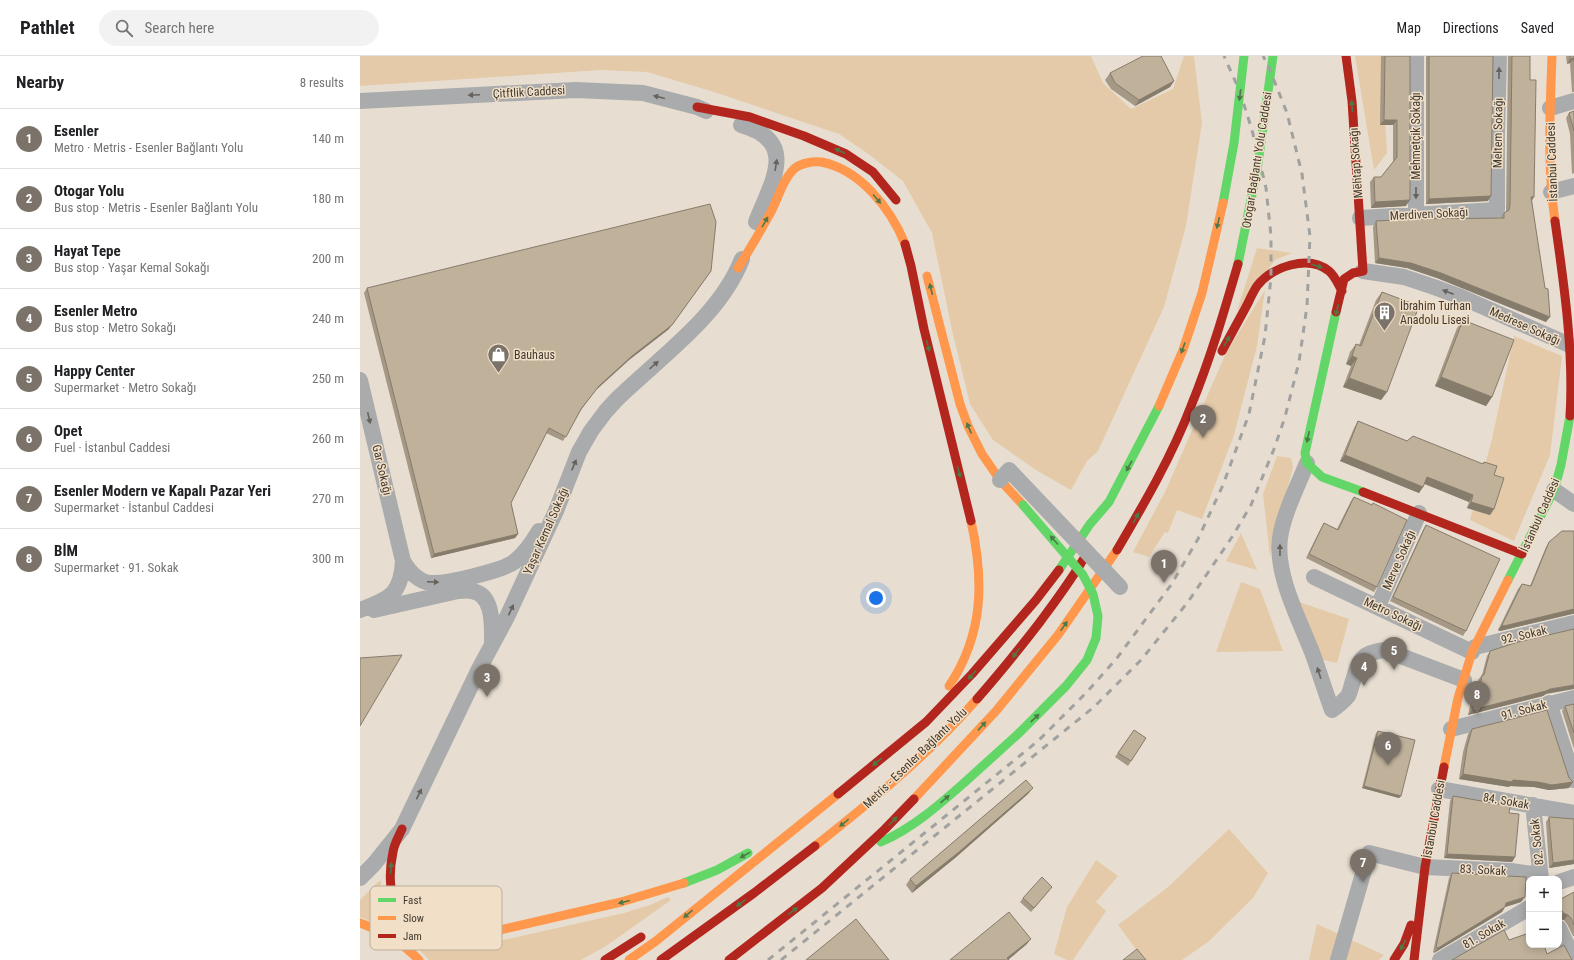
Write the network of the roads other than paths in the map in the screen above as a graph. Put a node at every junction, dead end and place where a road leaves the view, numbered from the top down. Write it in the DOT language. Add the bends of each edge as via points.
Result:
graph roads {
  1 [pos="1244,56"];
  2 [pos="1273,56"];
  3 [pos="1279,56"];
  4 [pos="1346,56"];
  5 [pos="1416,56"];
  6 [pos="1499,56"];
  7 [pos="1552,56"];
  8 [pos="1269,94"];
  9 [pos="360,101"];
  10 [pos="1574,101"];
  11 [pos="697,107"];
  12 [pos="1550,108"];
  13 [pos="873,172"];
  14 [pos="1574,186"];
  15 [pos="866,188"];
  16 [pos="1551,192"];
  17 [pos="901,208"];
  18 [pos="1498,210"];
  19 [pos="1416,215"];
  20 [pos="1360,218"];
  21 [pos="1568,264"];
  22 [pos="738,268"];
  23 [pos="926,269"];
  24 [pos="1363,271"];
  25 [pos="1342,291"];
  26 [pos="938,320"];
  27 [pos="922,323"];
  28 [pos="1574,347"];
  29 [pos="360,380"];
  30 [pos="1200,386"];
  31 [pos="1571,428"];
  32 [pos="1307,463"];
  33 [pos="1000,480"];
  34 [pos="1554,490"];
  35 [pos="1109,502"];
  36 [pos="1574,504"];
  37 [pos="556,511"];
  38 [pos="1419,513"];
  39 [pos="1099,529"];
  40 [pos="1092,542"];
  41 [pos="1522,554"];
  42 [pos="403,561"];
  43 [pos="1314,577"];
  44 [pos="1120,587"];
  45 [pos="1378,606"];
  46 [pos="360,610"];
  47 [pos="360,613"];
  48 [pos="1574,623"];
  49 [pos="492,644"];
  50 [pos="1474,649"];
  51 [pos="1464,680"];
  52 [pos="1574,698"];
  53 [pos="1549,703"];
  54 [pos="1451,729"];
  55 [pos="907,737"];
  56 [pos="1574,780"];
  57 [pos="1439,789"];
  58 [pos="1533,805"];
  59 [pos="1574,813"];
  60 [pos="803,823"];
  61 [pos="402,829"];
  62 [pos="865,849"];
  63 [pos="751,863"];
  64 [pos="1425,867"];
  65 [pos="1536,876"];
  66 [pos="1541,876"];
  67 [pos="1574,877"];
  68 [pos="360,878"];
  69 [pos="1562,881"];
  70 [pos="391,886"];
  71 [pos="692,900"];
  72 [pos="1526,910"];
  73 [pos="360,923"];
  74 [pos="370,927"];
  75 [pos="502,930"];
  76 [pos="649,932"];
  77 [pos="1562,934"];
  78 [pos="409,950"];
  79 [pos="1574,959"];
  80 [pos="419,960"];
  81 [pos="605,960"];
  82 [pos="629,960"];
  83 [pos="661,960"];
  84 [pos="729,960"];
  85 [pos="1338,960"];
  86 [pos="1394,960"];
  87 [pos="1414,960"];
  88 [pos="1440,960"];
  1 -- 35 [label="main road, one-way" via="1234,143 1202,293 1154,417"];
  2 -- 8 [label="main road, Otogar Bağlantı Yolu Caddesi"];
  3 -- 8 [label="main road"];
  20 -- 4 [label="main road, Mehtap Sokağı, one-way" via="1352,100"];
  5 -- 19 [label="street, Mehmetçik Sokağı, one-way"];
  18 -- 6 [label="street, Meltem Sokağı, one-way"];
  7 -- 12 [label="main road, İstanbul Caddesi"];
  8 -- 30 [label="main road, Otogar Bağlantı Yolu Caddesi" via="1258,170 1238,264"];
  11 -- 9 [label="street, Çitftlik Caddesi, one-way" via="643,93 576,90"];
  10 -- 12 [label="street"];
  13 -- 11 [label="main road, one-way" via="846,154 811,138 750,117"];
  22 -- 11 [label="street, Çitftlik Caddesi, one-way" via="774,175 777,155 774,146 762,133 726,121"];
  12 -- 16 [label="main road, İstanbul Caddesi"];
  13 -- 15 [label="main road"];
  13 -- 17 [label="main road"];
  14 -- 16 [label="street"];
  22 -- 15 [label="main road, one-way" via="773,208 789,174 796,167 816,161 831,164 854,177"];
  15 -- 27 [label="main road, one-way" via="885,208 900,232 909,260"];
  16 -- 21 [label="main road, İstanbul Caddesi"];
  18 -- 19 [label="street, Merdiven Sokağı"];
  19 -- 20 [label="street, Merdiven Sokağı"];
  20 -- 24 [label="main road, Mehtap Sokağı"];
  21 -- 28 [label="main road, İstanbul Caddesi"];
  37 -- 22 [label="street, Yaşar Kemal Sokağı, one-way" via="591,431 606,411 706,315"];
  26 -- 23 [label="main road, one-way"];
  24 -- 25 [label="main road" via="1348,274 1344,279"];
  28 -- 24 [label="street, Medrese Sokağı, one-way" via="1434,287 1404,277"];
  30 -- 25 [label="main road, one-way" via="1257,286 1265,277 1287,266 1315,264 1328,270"];
  25 -- 32 [label="main road, one-way" via="1307,441"];
  26 -- 27 [label="main road"];
  33 -- 26 [label="main road, one-way" via="982,454 968,426"];
  27 -- 55 [label="main road, one-way" via="973,531 979,594 977,623 965,658 952,682"];
  28 -- 31 [label="main road, İstanbul Caddesi"];
  29 -- 42 [label="street, Gar Sokağı, one-way"];
  62 -- 30 [label="main road, one-way" via="996,711 1058,635 1111,561 1133,523 1176,441"];
  31 -- 34 [label="main road, İstanbul Caddesi"];
  32 -- 38 [label="main road" via="1322,478"];
  51 -- 32 [label="street, one-way" via="1385,650 1375,651 1365,655 1358,662 1349,694 1332,710 1280,561 1280,538"];
  33 -- 44 [label="street, bridge" via="1009,470"];
  62 -- 33 [label="main road, one-way, bridge" via="892,838 911,826 942,802 1018,734 1066,686 1087,660 1096,638 1098,616 1093,594 1083,575"];
  34 -- 36 [label="street"];
  34 -- 41 [label="main road, İstanbul Caddesi"];
  35 -- 39 [label="main road"];
  35 -- 55 [label="main road, one-way" via="1090,524 1036,600 972,674 926,722"];
  42 -- 37 [label="street, one-way" via="409,570 430,583 505,568 523,554 545,522"];
  49 -- 37 [label="street, Yaşar Kemal Sokağı, one-way"];
  38 -- 41 [label="main road"];
  38 -- 45 [label="street, Merve Sokağı"];
  40 -- 83 [label="main road, Metris - Esenler Bağlantı Yolu, one-way" via="1066,588 1008,663 952,725 866,806 800,859"];
  41 -- 50 [label="main road, İstanbul Caddesi"];
  42 -- 46 [label="street" via="402,578 391,595"];
  43 -- 45 [label="street, Metro Sokağı"];
  45 -- 50 [label="street, Metro Sokağı"];
  47 -- 49 [label="street" via="458,591 472,591 481,594 487,601 492,623"];
  48 -- 50 [label="street, 92. Sokak"];
  61 -- 49 [label="street, Yaşar Kemal Sokağı, one-way"];
  50 -- 51 [label="main road, İstanbul Caddesi"];
  51 -- 54 [label="main road, İstanbul Caddesi"];
  52 -- 53 [label="street, 91. Sokak"];
  53 -- 54 [label="street, 91. Sokak"];
  53 -- 56 [label="street"];
  54 -- 57 [label="main road, İstanbul Caddesi"];
  55 -- 60 [label="main road, one-way"];
  57 -- 58 [label="street, 84. Sokak"];
  57 -- 64 [label="main road, İstanbul Caddesi"];
  58 -- 59 [label="street, 84. Sokak"];
  58 -- 66 [label="street, 82. Sokak"];
  60 -- 63 [label="main road"];
  60 -- 75 [label="main road, one-way" via="715,871 663,891"];
  61 -- 68 [label="street"];
  70 -- 61 [label="main road, one-way" via="393,852"];
  84 -- 62 [label="main road, one-way" via="822,888"];
  63 -- 71 [label="main road"];
  63 -- 82 [label="main road, one-way"];
  64 -- 65 [label="street, 83. Sokak" via="1511,871"];
  64 -- 85 [label="street, 83. Sokak" via="1369,853"];
  64 -- 86 [label="main road, one-way" via="1410,928"];
  64 -- 87 [label="main road, İstanbul Caddesi"];
  67 -- 69 [label="street"];
  72 -- 88 [label="street, 81. Sokak"];
  73 -- 74 [label="main road"];
  76 -- 81 [label="main road"];
  77 -- 79 [label="street"];
  78 -- 80 [label="main road"];
}
